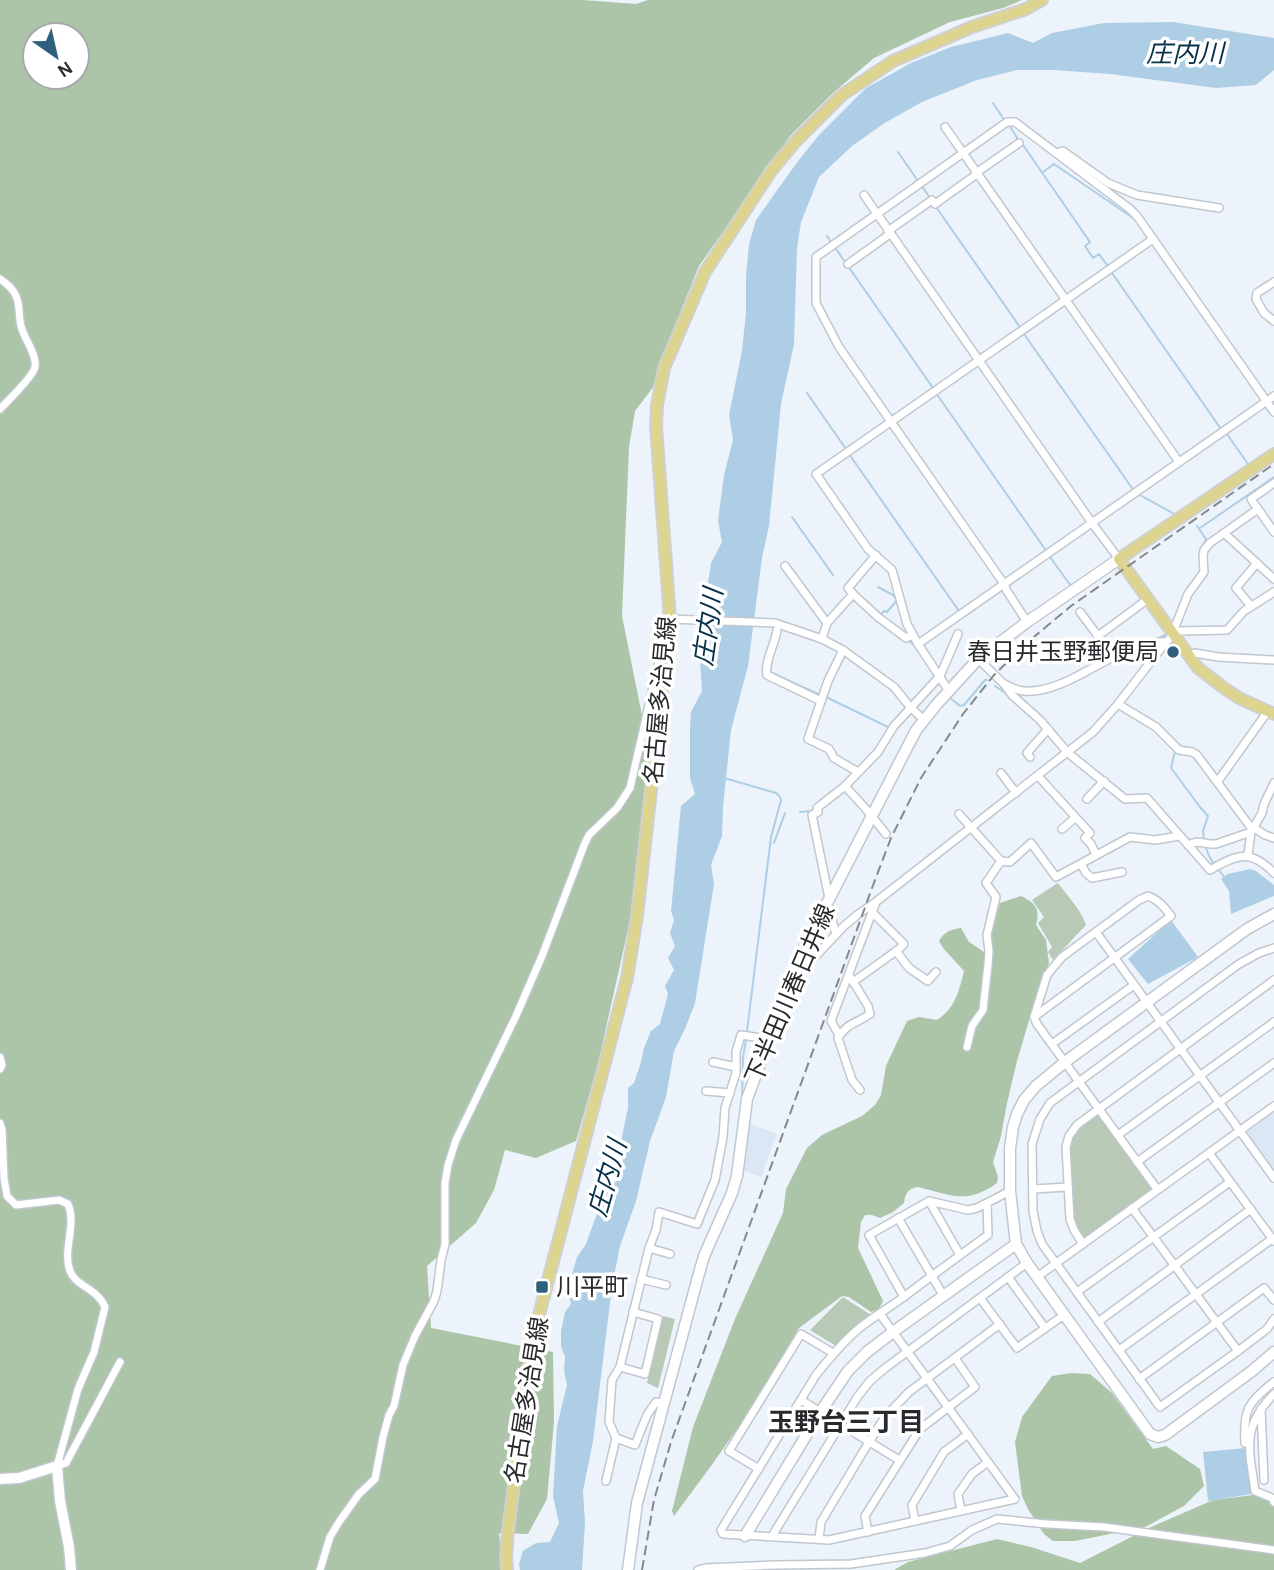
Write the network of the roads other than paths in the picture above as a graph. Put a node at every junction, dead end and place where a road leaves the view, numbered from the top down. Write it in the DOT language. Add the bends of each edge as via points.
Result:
graph roads {
  1 [pos="1042,0"];
  2 [pos="944,127"];
  3 [pos="1019,143"];
  4 [pos="963,153"];
  5 [pos="1056,153"];
  6 [pos="977,173"];
  7 [pos="864,195"];
  8 [pos="1219,208"];
  9 [pos="876,214"];
  10 [pos="889,233"];
  11 [pos="1153,239"];
  12 [pos="848,264"];
  13 [pos="0,279"];
  14 [pos="1274,282"];
  15 [pos="1065,299"];
  16 [pos="1274,321"];
  17 [pos="978,361"];
  18 [pos="1274,396"];
  19 [pos="1266,401"];
  20 [pos="0,409"];
  21 [pos="1274,412"];
  22 [pos="891,422"];
  23 [pos="1274,454"];
  24 [pos="1179,462"];
  25 [pos="1274,483"];
  26 [pos="1258,509"];
  27 [pos="1091,523"];
  28 [pos="1274,532"];
  29 [pos="1224,533"];
  30 [pos="876,555"];
  31 [pos="1119,559"];
  32 [pos="1257,563"];
  33 [pos="785,566"];
  34 [pos="1274,579"];
  35 [pos="1004,584"];
  36 [pos="1274,592"];
  37 [pos="853,594"];
  38 [pos="1148,599"];
  39 [pos="1251,606"];
  40 [pos="1080,612"];
  41 [pos="670,619"];
  42 [pos="1027,622"];
  43 [pos="827,624"];
  44 [pos="777,630"];
  45 [pos="958,634"];
  46 [pos="913,635"];
  47 [pos="1098,636"];
  48 [pos="1170,636"];
  49 [pos="822,639"];
  50 [pos="668,640"];
  51 [pos="918,644"];
  52 [pos="843,650"];
  53 [pos="1188,655"];
  54 [pos="1112,656"];
  55 [pos="978,659"];
  56 [pos="1274,660"];
  57 [pos="940,676"];
  58 [pos="1004,684"];
  59 [pos="949,691"];
  60 [pos="821,701"];
  61 [pos="1118,704"];
  62 [pos="911,708"];
  63 [pos="1272,712"];
  64 [pos="923,720"];
  65 [pos="1048,729"];
  66 [pos="1068,753"];
  67 [pos="1030,757"];
  68 [pos="858,772"];
  69 [pos="1001,773"];
  70 [pos="1038,776"];
  71 [pos="1104,781"];
  72 [pos="1218,782"];
  73 [pos="1274,783"];
  74 [pos="845,786"];
  75 [pos="1016,793"];
  76 [pos="1087,799"];
  77 [pos="960,814"];
  78 [pos="871,816"];
  79 [pos="1075,818"];
  80 [pos="970,828"];
  81 [pos="1062,829"];
  82 [pos="1252,829"];
  83 [pos="886,834"];
  84 [pos="1179,836"];
  85 [pos="1274,838"];
  86 [pos="1188,845"];
  87 [pos="1096,855"];
  88 [pos="1248,855"];
  89 [pos="1001,861"];
  90 [pos="1081,864"];
  91 [pos="1122,872"];
  92 [pos="1274,873"];
  93 [pos="828,901"];
  94 [pos="877,901"];
  95 [pos="872,912"];
  96 [pos="1274,914"];
  97 [pos="1096,932"];
  98 [pos="836,934"];
  99 [pos="1274,948"];
  100 [pos="896,951"];
  101 [pos="1115,958"];
  102 [pos="936,972"];
  103 [pos="851,979"];
  104 [pos="1274,980"];
  105 [pos="789,985"];
  106 [pos="1134,985"];
  107 [pos="1147,1003"];
  108 [pos="1034,1017"];
  109 [pos="1160,1021"];
  110 [pos="1274,1023"];
  111 [pos="839,1035"];
  112 [pos="769,1039"];
  113 [pos="1052,1044"];
  114 [pos="967,1047"];
  115 [pos="1180,1048"];
  116 [pos="0,1058"];
  117 [pos="713,1062"];
  118 [pos="1065,1062"];
  119 [pos="1274,1063"];
  120 [pos="736,1067"];
  121 [pos="0,1069"];
  122 [pos="1200,1076"];
  123 [pos="1079,1081"];
  124 [pos="860,1090"];
  125 [pos="706,1091"];
  126 [pos="730,1093"];
  127 [pos="1219,1103"];
  128 [pos="1274,1106"];
  129 [pos="1098,1108"];
  130 [pos="0,1123"];
  131 [pos="1239,1130"];
  132 [pos="1118,1135"];
  133 [pos="1209,1153"];
  134 [pos="1137,1162"];
  135 [pos="1274,1178"];
  136 [pos="1230,1182"];
  137 [pos="1068,1187"];
  138 [pos="1033,1189"];
  139 [pos="1157,1189"];
  140 [pos="1010,1191"];
  141 [pos="929,1201"];
  142 [pos="987,1203"];
  143 [pos="1132,1208"];
  144 [pos="1251,1209"];
  145 [pos="898,1218"];
  146 [pos="1154,1237"];
  147 [pos="1273,1240"];
  148 [pos="1016,1244"];
  149 [pos="1083,1244"];
  150 [pos="649,1248"];
  151 [pos="670,1254"];
  152 [pos="960,1255"];
  153 [pos="1027,1263"];
  154 [pos="1055,1264"];
  155 [pos="1175,1265"];
  156 [pos="932,1276"];
  157 [pos="1008,1277"];
  158 [pos="1037,1277"];
  159 [pos="641,1279"];
  160 [pos="666,1285"];
  161 [pos="1077,1292"];
  162 [pos="1196,1294"];
  163 [pos="943,1295"];
  164 [pos="904,1297"];
  165 [pos="980,1298"];
  166 [pos="1274,1300"];
  167 [pos="634,1312"];
  168 [pos="880,1314"];
  169 [pos="1064,1315"];
  170 [pos="1274,1320"];
  171 [pos="1098,1322"];
  172 [pos="1217,1322"];
  173 [pos="1000,1324"];
  174 [pos="1045,1328"];
  175 [pos="893,1332"];
  176 [pos="907,1350"];
  177 [pos="1119,1350"];
  178 [pos="1238,1351"];
  179 [pos="1274,1352"];
  180 [pos="833,1353"];
  181 [pos="956,1358"];
  182 [pos="120,1362"];
  183 [pos="620,1367"];
  184 [pos="927,1378"];
  185 [pos="1139,1379"];
  186 [pos="1274,1382"];
  187 [pos="1274,1394"];
  188 [pos="801,1400"];
  189 [pos="664,1403"];
  190 [pos="948,1406"];
  191 [pos="1261,1409"];
  192 [pos="821,1411"];
  193 [pos="841,1424"];
  194 [pos="968,1434"];
  195 [pos="616,1438"];
  196 [pos="869,1441"];
  197 [pos="1248,1443"];
  198 [pos="899,1460"];
  199 [pos="988,1462"];
  200 [pos="57,1466"];
  201 [pos="759,1469"];
  202 [pos="0,1479"];
  203 [pos="1265,1480"];
  204 [pos="606,1481"];
  205 [pos="1274,1502"];
  206 [pos="961,1511"];
  207 [pos="915,1521"];
  208 [pos="868,1532"];
  209 [pos="746,1536"];
  210 [pos="772,1536"];
  211 [pos="819,1539"];
  212 [pos="1274,1550"];
  213 [pos="71,1570"];
  214 [pos="320,1570"];
  215 [pos="508,1570"];
  216 [pos="628,1570"];
  217 [pos="698,1570"];
  1 -- 41 [label="main road, 名古屋多治見線" via="893,61 842,95 771,171 705,272 664,368 657,405"];
  2 -- 4 [label="street"];
  3 -- 6 [label="street"];
  4 -- 5 [label="street" via="1007,122 1015,122"];
  4 -- 6 [label="street"];
  4 -- 9 [label="street"];
  5 -- 8 [label="street" via="1063,151 1108,183 1136,195"];
  5 -- 11 [label="street" via="1130,209"];
  6 -- 10 [label="street"];
  6 -- 15 [label="street"];
  7 -- 9 [label="street"];
  9 -- 10 [label="street"];
  9 -- 22 [label="street" via="816,257 816,303 839,347"];
  10 -- 12 [label="street"];
  10 -- 17 [label="street"];
  11 -- 15 [label="street"];
  11 -- 19 [label="street"];
  13 -- 20 [label="street" via="20,304 22,330 36,365"];
  14 -- 16 [label="street" via="1257,293 1256,299"];
  15 -- 17 [label="street"];
  15 -- 24 [label="street"];
  17 -- 22 [label="street"];
  17 -- 27 [label="street"];
  18 -- 19 [label="street"];
  19 -- 21 [label="street"];
  19 -- 24 [label="street"];
  22 -- 30 [label="street" via="816,474"];
  22 -- 35 [label="street"];
  23 -- 31 [label="main road"];
  24 -- 27 [label="street"];
  25 -- 26 [label="street" via="1251,499"];
  26 -- 28 [label="street"];
  26 -- 29 [label="street"];
  27 -- 31 [label="street"];
  27 -- 35 [label="street"];
  29 -- 32 [label="street"];
  29 -- 48 [label="street" via="1204,550 1204,572 1188,594"];
  30 -- 37 [label="street" via="848,588"];
  30 -- 46 [label="street" via="892,570"];
  31 -- 38 [label="main road"];
  31 -- 42 [label="street, 下半田川春日井線"];
  32 -- 34 [label="street"];
  32 -- 39 [label="street" via="1236,588"];
  33 -- 43 [label="street"];
  35 -- 42 [label="street"];
  35 -- 51 [label="street"];
  36 -- 39 [label="street"];
  37 -- 43 [label="street"];
  37 -- 46 [label="street" via="906,638"];
  38 -- 47 [label="street"];
  38 -- 48 [label="main road"];
  39 -- 48 [label="street" via="1227,630 1178,631"];
  40 -- 47 [label="street"];
  41 -- 49 [label="street" via="775,623"];
  41 -- 50 [label="main road, 名古屋多治見線"];
  42 -- 55 [label="street, 下半田川春日井線"];
  43 -- 49 [label="street"];
  44 -- 60 [label="street" via="765,667 767,675"];
  45 -- 57 [label="street"];
  46 -- 51 [label="street"];
  47 -- 54 [label="street"];
  48 -- 53 [label="main road"];
  48 -- 54 [label="street"];
  48 -- 61 [label="street"];
  49 -- 52 [label="street"];
  50 -- 214 [label="street" via="629,788 585,843 522,1004 456,1140 445,1183 445,1244 434,1301 403,1365 375,1479 338,1522"];
  50 -- 215 [label="main road, 名古屋多治見線" via="633,947 533,1338 508,1531"];
  51 -- 57 [label="street"];
  52 -- 60 [label="street"];
  52 -- 62 [label="street" via="894,687"];
  53 -- 56 [label="street"];
  53 -- 63 [label="main road" via="1224,688"];
  54 -- 58 [label="street" via="1054,687 1022,691"];
  55 -- 58 [label="street"];
  55 -- 59 [label="street, 下半田川春日井線"];
  57 -- 59 [label="street"];
  57 -- 62 [label="street"];
  58 -- 65 [label="street"];
  59 -- 64 [label="street, 下半田川春日井線"];
  60 -- 68 [label="street" via="808,740 829,749 834,758"];
  61 -- 66 [label="street"];
  61 -- 72 [label="street" via="1156,727 1179,750 1197,755"];
  62 -- 64 [label="street"];
  62 -- 68 [label="street"];
  63 -- 72 [label="street"];
  64 -- 78 [label="street, 下半田川春日井線"];
  65 -- 66 [label="street"];
  65 -- 67 [label="street" via="1027,753"];
  66 -- 70 [label="street"];
  66 -- 71 [label="street"];
  68 -- 74 [label="street"];
  69 -- 75 [label="street"];
  70 -- 75 [label="street"];
  70 -- 79 [label="street"];
  71 -- 76 [label="street"];
  71 -- 84 [label="street" via="1125,799 1147,798"];
  72 -- 82 [label="street"];
  73 -- 82 [label="street"];
  74 -- 78 [label="street"];
  74 -- 93 [label="street" via="812,815"];
  75 -- 80 [label="street"];
  77 -- 80 [label="street"];
  78 -- 83 [label="street"];
  78 -- 93 [label="street, 下半田川春日井線"];
  79 -- 81 [label="street"];
  79 -- 87 [label="street" via="1090,832 1085,838"];
  80 -- 89 [label="street"];
  80 -- 94 [label="street"];
  82 -- 85 [label="street"];
  82 -- 86 [label="street" via="1216,844"];
  82 -- 88 [label="street"];
  84 -- 86 [label="street"];
  84 -- 87 [label="street" via="1156,840 1130,837"];
  86 -- 88 [label="street" via="1210,870"];
  87 -- 90 [label="street"];
  88 -- 92 [label="street"];
  89 -- 90 [label="street" via="1010,862 1031,843 1056,877"];
  89 -- 114 [label="street" via="986,883 996,897 987,935 982,1010"];
  90 -- 91 [label="street" via="1092,878"];
  93 -- 98 [label="street"];
  93 -- 105 [label="street, 下半田川春日井線"];
  94 -- 95 [label="street"];
  94 -- 98 [label="street"];
  95 -- 100 [label="street" via="904,944"];
  95 -- 103 [label="street"];
  96 -- 107 [label="street"];
  97 -- 101 [label="street"];
  97 -- 101 [label="street" via="1148,896 1156,898 1171,916"];
  97 -- 108 [label="street" via="1062,957 1047,975"];
  98 -- 105 [label="street"];
  99 -- 109 [label="street" via="1239,964"];
  100 -- 102 [label="street" via="909,968 928,981"];
  100 -- 103 [label="street"];
  101 -- 106 [label="street"];
  101 -- 108 [label="street"];
  103 -- 111 [label="street" via="831,1021"];
  103 -- 111 [label="street" via="870,1014"];
  104 -- 115 [label="street"];
  105 -- 112 [label="street, 下半田川春日井線"];
  106 -- 107 [label="street"];
  106 -- 113 [label="street"];
  107 -- 109 [label="street"];
  107 -- 118 [label="street"];
  108 -- 113 [label="street"];
  109 -- 115 [label="street"];
  109 -- 123 [label="street"];
  110 -- 122 [label="street"];
  111 -- 124 [label="street" via="852,1080"];
  112 -- 120 [label="street" via="741,1035"];
  112 -- 189 [label="street, 下半田川春日井線" via="747,1099 733,1193 704,1256"];
  113 -- 118 [label="street"];
  115 -- 122 [label="street"];
  115 -- 129 [label="street"];
  116 -- 121 [label="street"];
  117 -- 120 [label="street"];
  118 -- 123 [label="street"];
  118 -- 140 [label="street" via="1036,1086 1017,1114 1010,1147"];
  119 -- 127 [label="street"];
  120 -- 126 [label="street"];
  122 -- 127 [label="street"];
  122 -- 132 [label="street"];
  123 -- 129 [label="street"];
  123 -- 138 [label="street" via="1050,1103 1040,1119 1032,1144"];
  125 -- 126 [label="street"];
  126 -- 150 [label="street" via="715,1180 697,1224 659,1212"];
  127 -- 131 [label="street"];
  127 -- 134 [label="street"];
  128 -- 131 [label="street"];
  129 -- 132 [label="street"];
  129 -- 137 [label="street" via="1069,1136"];
  130 -- 200 [label="street" via="7,1196 16,1205 59,1200 68,1204 70,1272 105,1307"];
  131 -- 133 [label="street"];
  131 -- 135 [label="street"];
  132 -- 134 [label="street"];
  133 -- 136 [label="street"];
  133 -- 139 [label="street"];
  134 -- 139 [label="street"];
  136 -- 144 [label="street"];
  136 -- 146 [label="street"];
  137 -- 138 [label="street"];
  137 -- 149 [label="street" via="1070,1219"];
  138 -- 154 [label="street" via="1037,1231"];
  139 -- 143 [label="street"];
  140 -- 142 [label="street"];
  140 -- 148 [label="street"];
  141 -- 142 [label="street" via="968,1210"];
  141 -- 145 [label="street"];
  141 -- 152 [label="street"];
  142 -- 152 [label="street" via="988,1235"];
  143 -- 146 [label="street"];
  143 -- 149 [label="street"];
  144 -- 147 [label="street"];
  144 -- 155 [label="street"];
  145 -- 156 [label="street"];
  145 -- 164 [label="street" via="869,1235"];
  146 -- 155 [label="street"];
  146 -- 161 [label="street"];
  147 -- 162 [label="street"];
  148 -- 153 [label="street"];
  148 -- 163 [label="street"];
  149 -- 154 [label="street"];
  150 -- 151 [label="street"];
  150 -- 159 [label="street"];
  152 -- 156 [label="street"];
  153 -- 157 [label="street"];
  153 -- 158 [label="street"];
  154 -- 158 [label="street"];
  154 -- 161 [label="street"];
  155 -- 162 [label="street"];
  155 -- 171 [label="street"];
  156 -- 163 [label="street"];
  156 -- 164 [label="street"];
  157 -- 165 [label="street"];
  157 -- 174 [label="street"];
  158 -- 169 [label="street"];
  159 -- 160 [label="street"];
  159 -- 167 [label="street"];
  161 -- 171 [label="street"];
  162 -- 172 [label="street"];
  162 -- 177 [label="street"];
  163 -- 175 [label="street"];
  164 -- 168 [label="street"];
  165 -- 173 [label="street"];
  165 -- 176 [label="street"];
  166 -- 172 [label="street" via="1264,1288"];
  167 -- 183 [label="street"];
  167 -- 183 [label="street" via="658,1319 645,1374"];
  168 -- 175 [label="street"];
  168 -- 180 [label="street"];
  169 -- 174 [label="street"];
  169 -- 179 [label="street" via="1150,1434 1157,1437"];
  170 -- 178 [label="street"];
  171 -- 177 [label="street"];
  172 -- 178 [label="street"];
  172 -- 185 [label="street"];
  173 -- 174 [label="street" via="1017,1349"];
  173 -- 181 [label="street"];
  175 -- 176 [label="street"];
  175 -- 192 [label="street" via="848,1371"];
  176 -- 184 [label="street"];
  176 -- 193 [label="street" via="870,1381"];
  177 -- 185 [label="street"];
  178 -- 185 [label="street" via="1160,1407"];
  180 -- 188 [label="street"];
  180 -- 201 [label="street" via="801,1334 729,1451"];
  181 -- 184 [label="street"];
  181 -- 190 [label="street" via="975,1387"];
  182 -- 200 [label="street" via="66,1463"];
  183 -- 195 [label="street" via="612,1380 609,1422"];
  184 -- 190 [label="street"];
  184 -- 196 [label="street" via="896,1404"];
  186 -- 197 [label="street" via="1247,1410 1244,1433"];
  187 -- 191 [label="street"];
  188 -- 192 [label="street"];
  188 -- 201 [label="street"];
  189 -- 195 [label="street" via="656,1402 651,1408 635,1445"];
  189 -- 216 [label="street, 下半田川春日井線" via="637,1503"];
  190 -- 194 [label="street"];
  190 -- 198 [label="street" via="920,1429"];
  191 -- 197 [label="street"];
  191 -- 203 [label="street"];
  192 -- 193 [label="street"];
  192 -- 209 [label="street"];
  193 -- 196 [label="street"];
  193 -- 210 [label="street"];
  194 -- 199 [label="street"];
  194 -- 207 [label="street" via="944,1452 912,1505"];
  195 -- 204 [label="street"];
  196 -- 198 [label="street"];
  196 -- 211 [label="street" via="821,1522"];
  197 -- 205 [label="street" via="1255,1491"];
  198 -- 208 [label="street" via="865,1516"];
  199 -- 206 [label="street" via="958,1494"];
  199 -- 206 [label="street" via="1015,1499"];
  200 -- 202 [label="street"];
  200 -- 213 [label="street"];
  201 -- 209 [label="street" via="721,1530"];
  206 -- 207 [label="street"];
  207 -- 208 [label="street"];
  208 -- 211 [label="street"];
  209 -- 210 [label="street"];
  210 -- 211 [label="street"];
  212 -- 217 [label="street" via="1104,1527 997,1519 950,1546 925,1553 851,1564"];
}
